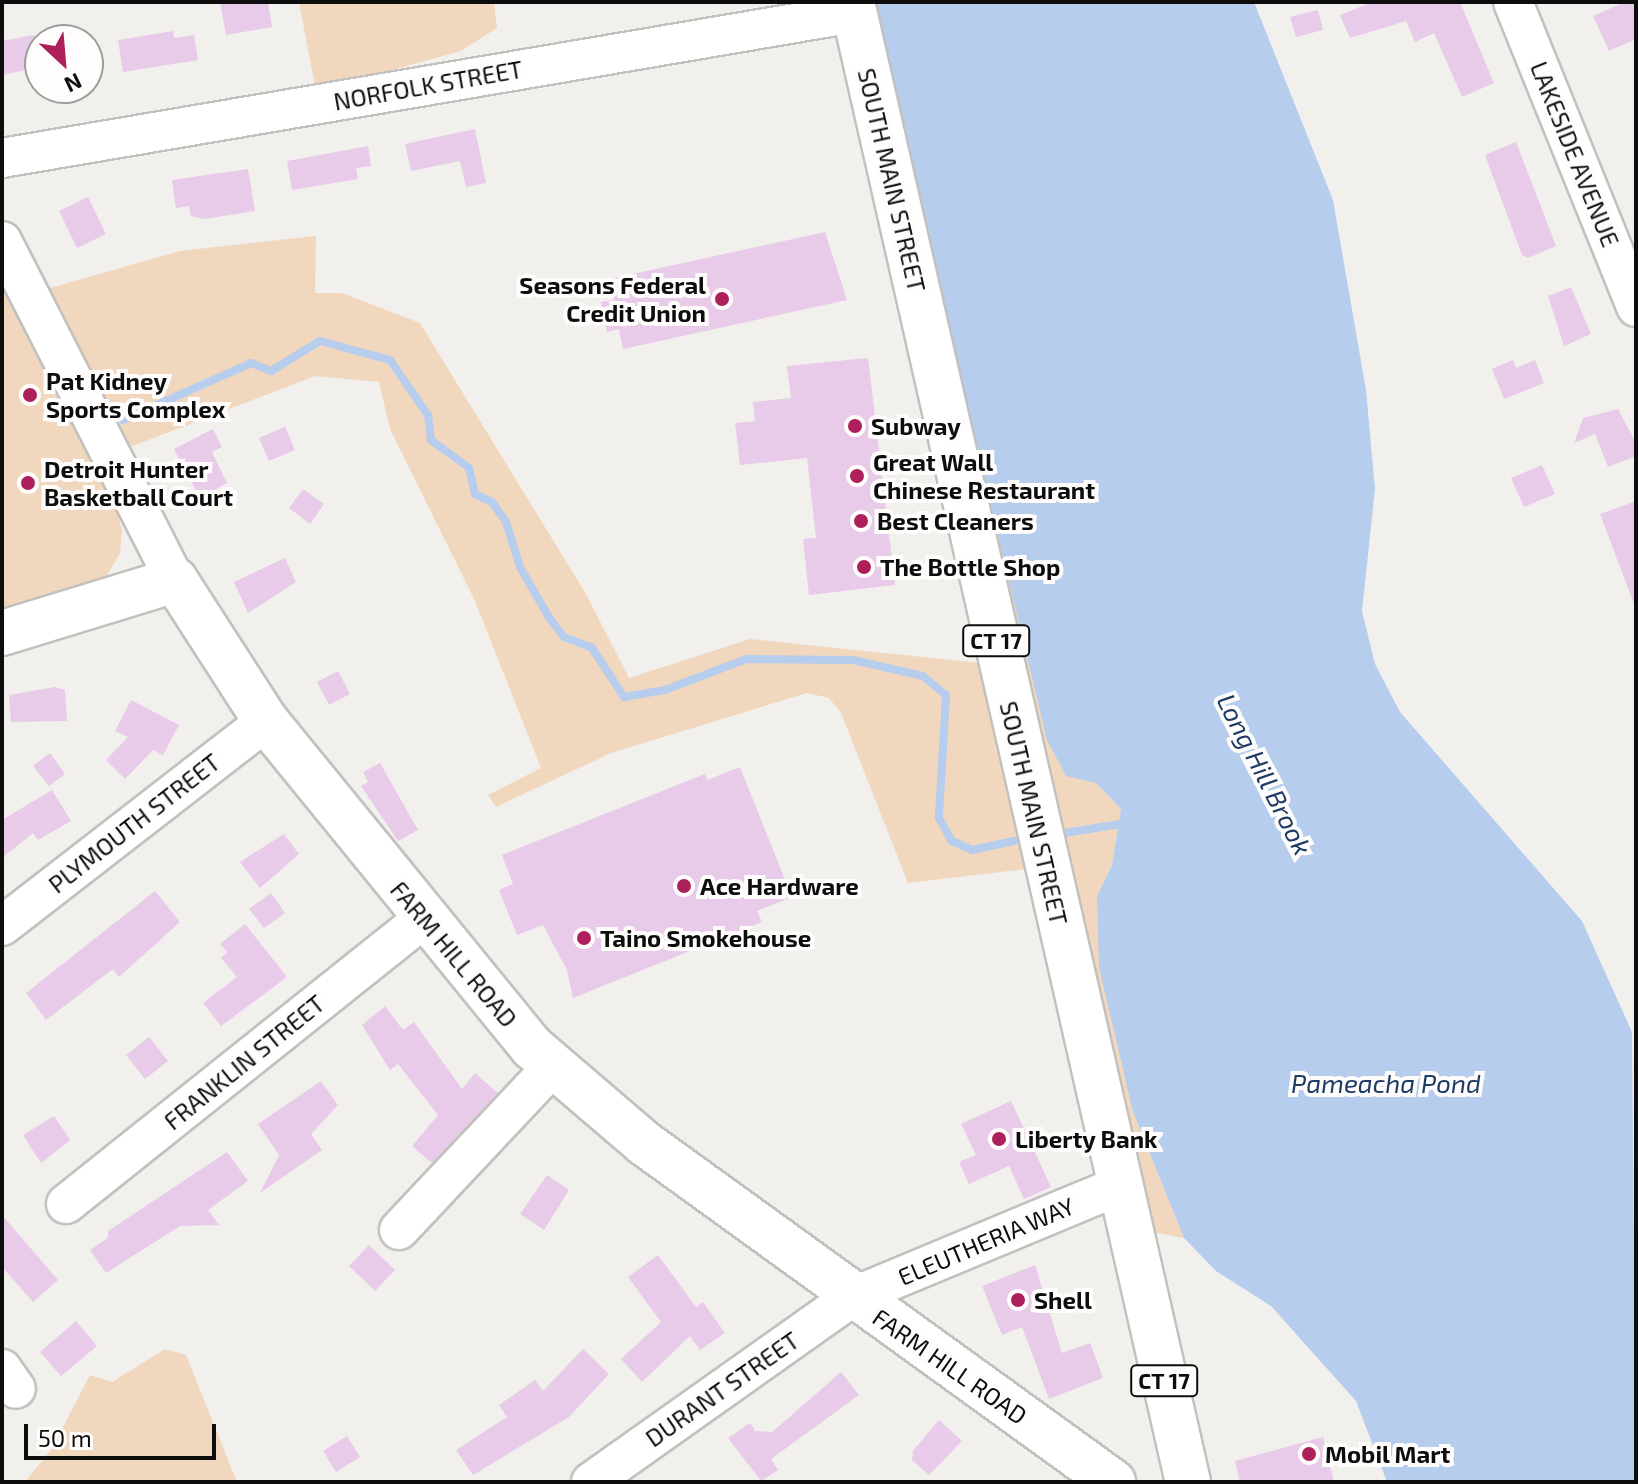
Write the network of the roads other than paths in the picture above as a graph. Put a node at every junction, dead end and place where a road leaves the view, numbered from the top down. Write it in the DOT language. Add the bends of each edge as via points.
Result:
graph roads {
  1 [pos="1513,2"];
  2 [pos="853,7"];
  3 [pos="2,158"];
  4 [pos="2,241"];
  5 [pos="1636,307"];
  6 [pos="175,580"];
  7 [pos="2,633"];
  8 [pos="266,721"];
  9 [pos="423,919"];
  10 [pos="2,926"];
  11 [pos="553,1066"];
  12 [pos="1119,1186"];
  13 [pos="66,1204"];
  14 [pos="399,1230"];
  15 [pos="852,1297"];
  16 [pos="594,1481"];
  17 [pos="1113,1482"];
  18 [pos="1188,1482"];
  1 -- 5 [label="street, LAKESIDE AVENUE"];
  2 -- 3 [label="street, NORFOLK STREET"];
  2 -- 12 [label="main road, SOUTH MAIN STREET / CT 17"];
  4 -- 6 [label="street, FARM HILL ROAD"];
  6 -- 7 [label="main road"];
  6 -- 8 [label="main road, FARM HILL ROAD"];
  8 -- 9 [label="main road, FARM HILL ROAD"];
  8 -- 10 [label="street, PLYMOUTH STREET"];
  9 -- 11 [label="main road, FARM HILL ROAD"];
  9 -- 13 [label="street, FRANKLIN STREET"];
  11 -- 14 [label="street"];
  11 -- 15 [label="main road, FARM HILL ROAD" via="644,1143"];
  12 -- 15 [label="street, ELEUTHERIA WAY"];
  12 -- 18 [label="main road, SOUTH MAIN STREET / CT 17"];
  15 -- 16 [label="street, DURANT STREET"];
  15 -- 17 [label="main road, FARM HILL ROAD"];
}
